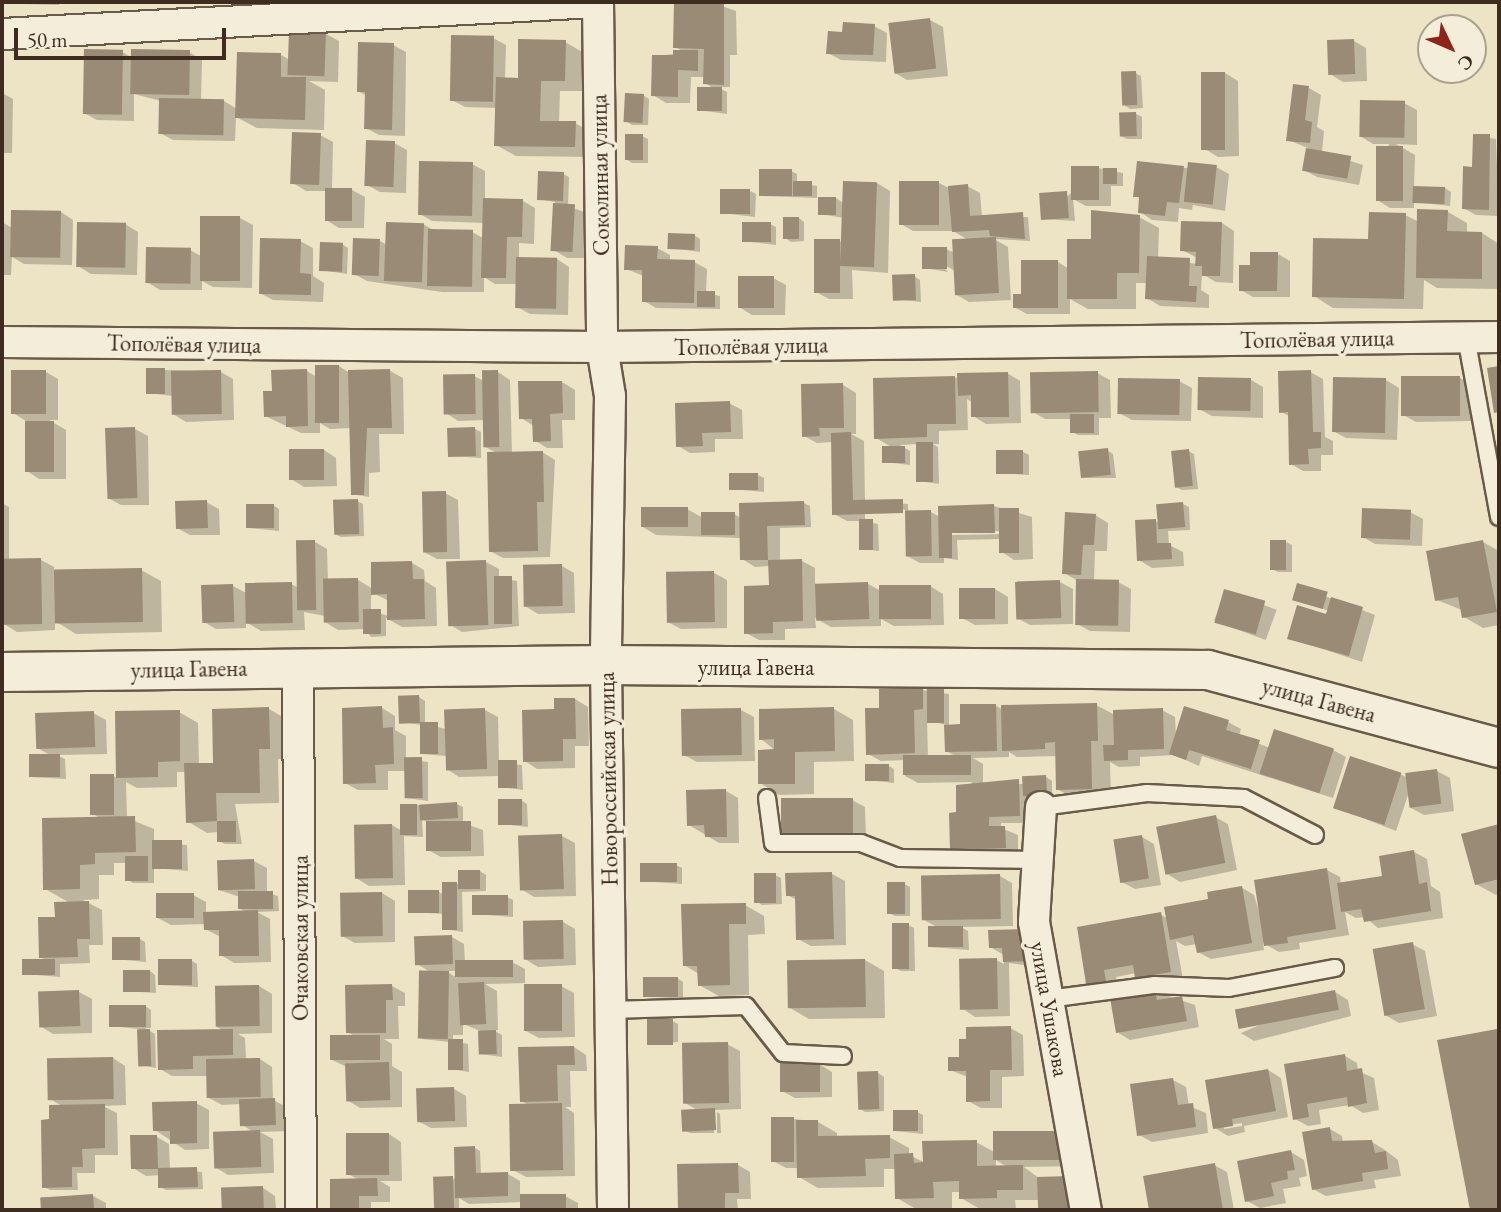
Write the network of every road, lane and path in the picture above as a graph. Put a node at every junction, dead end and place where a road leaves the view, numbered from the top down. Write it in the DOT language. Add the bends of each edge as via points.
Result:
graph roads {
  1 [pos="596,2"];
  2 [pos="2,34"];
  3 [pos="1466,337"];
  4 [pos="1499,337"];
  5 [pos="2,342"];
  6 [pos="602,347"];
  7 [pos="1499,517"];
  8 [pos="607,666"];
  9 [pos="298,667"];
  10 [pos="2,672"];
  11 [pos="1499,748"];
  12 [pos="767,798"];
  13 [pos="1041,807"];
  14 [pos="1314,835"];
  15 [pos="1038,860"];
  16 [pos="1335,968"];
  17 [pos="1048,999"];
  18 [pos="610,1010"];
  19 [pos="843,1056"];
  20 [pos="301,1210"];
  21 [pos="613,1210"];
  22 [pos="1086,1210"];
  1 -- 2 [label="street"];
  1 -- 6 [label="street, Соколиная улица"];
  3 -- 4 [label="street, Тополёвая улица"];
  3 -- 6 [label="street, Тополёвая улица"];
  3 -- 7 [label="lane"];
  5 -- 6 [label="street, Тополёвая улица"];
  6 -- 8 [label="street, Новороссийская улица" via="610,396"];
  8 -- 9 [label="street, улица Гавена"];
  8 -- 11 [label="street, улица Гавена" via="1208,670"];
  8 -- 18 [label="street, Новороссийская улица"];
  9 -- 10 [label="street, улица Гавена"];
  9 -- 20 [label="street, Очаковская улица"];
  12 -- 15 [label="lane" via="773,844 862,843 900,858"];
  13 -- 14 [label="lane" via="1147,793 1244,798"];
  13 -- 15 [label="street, улица Ушакова"];
  15 -- 17 [label="street, улица Ушакова" via="1034,922"];
  16 -- 17 [label="lane" via="1229,988 1155,985"];
  17 -- 22 [label="street, улица Ушакова"];
  18 -- 19 [label="lane" via="746,1006 783,1053"];
  18 -- 21 [label="street, Новороссийская улица"];
}
